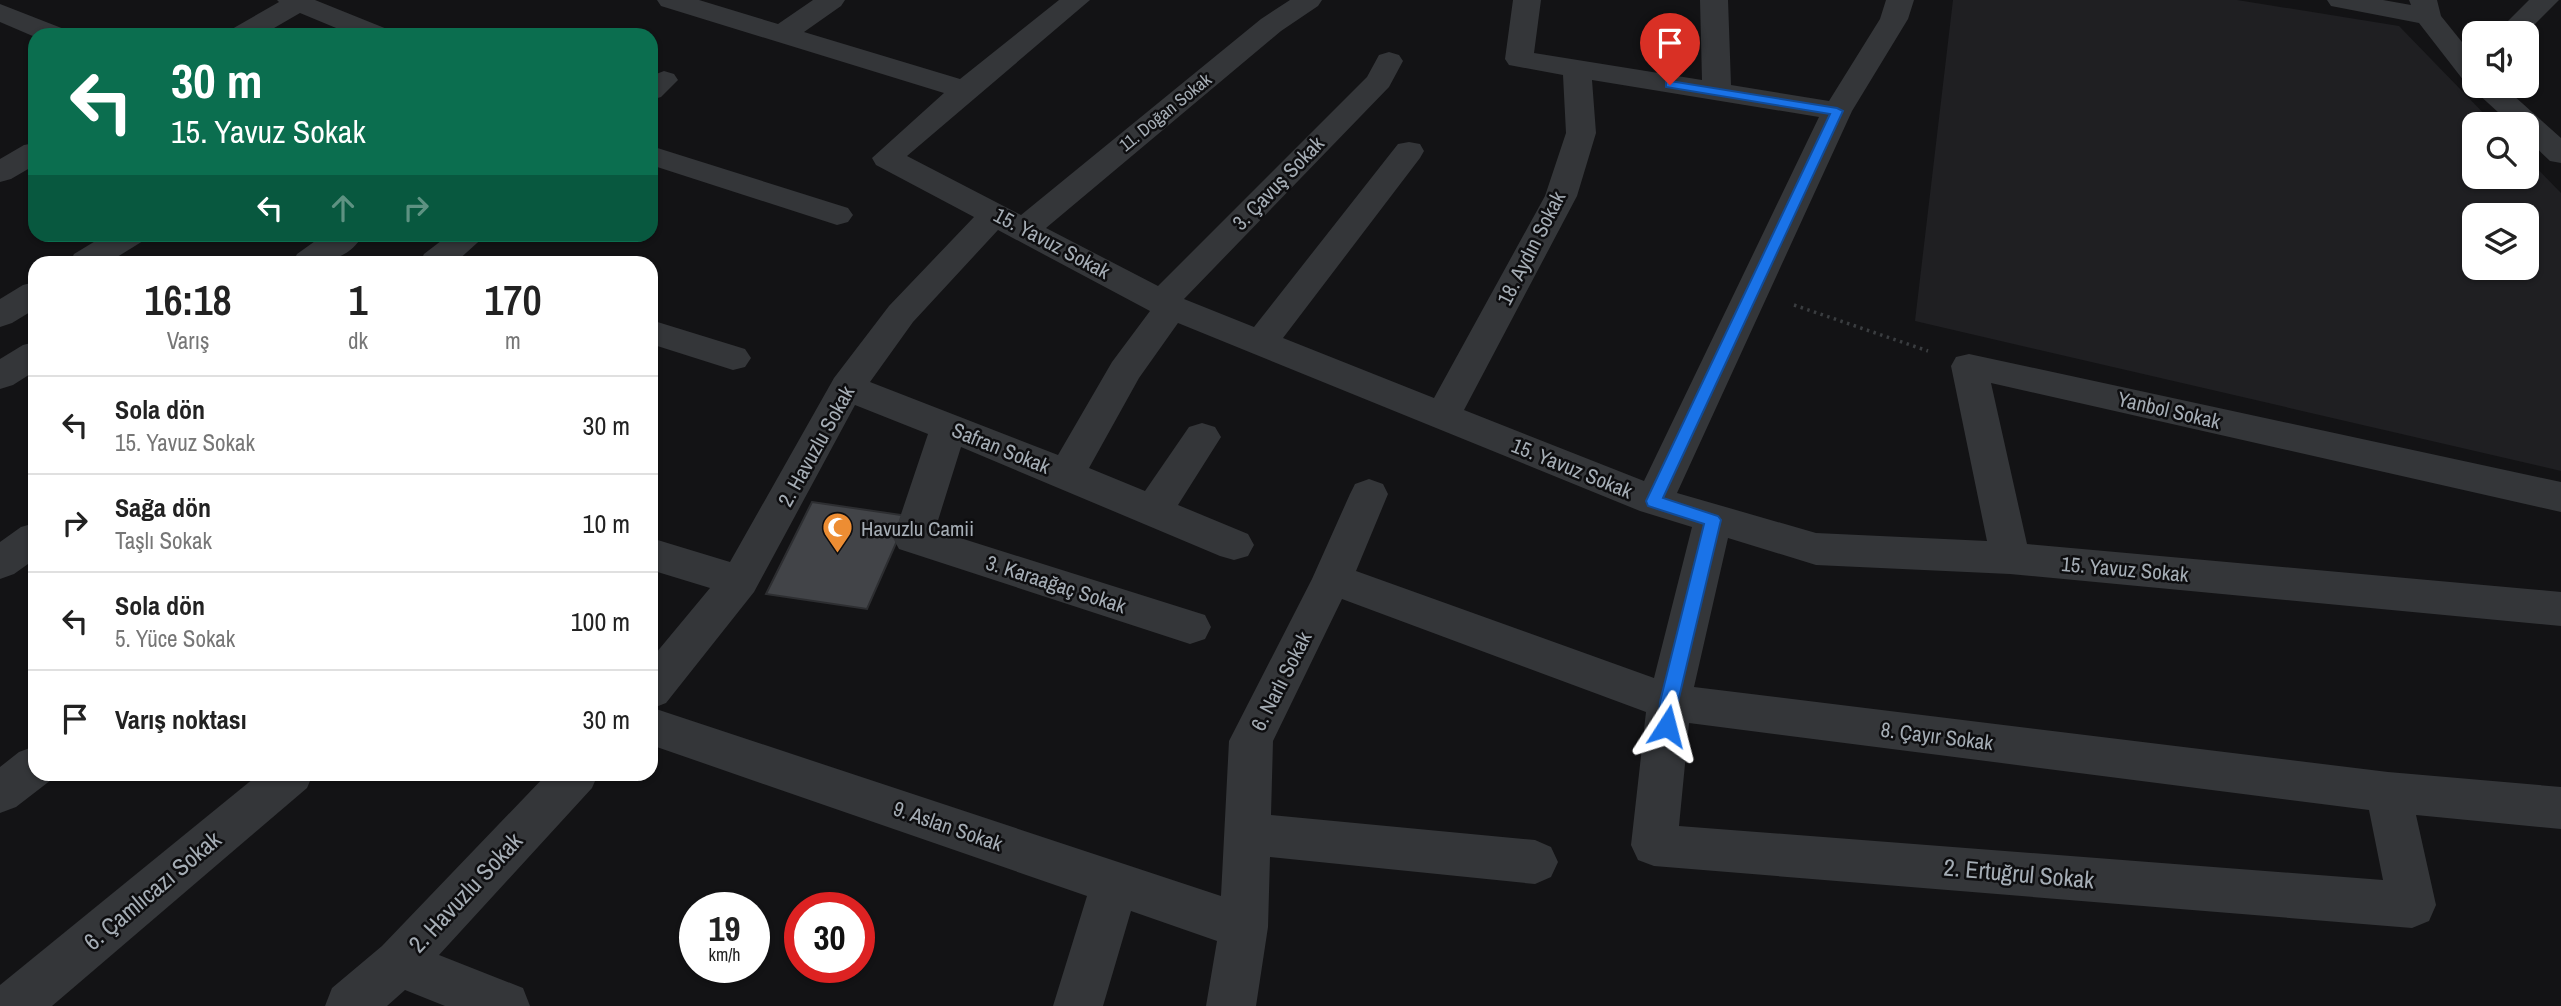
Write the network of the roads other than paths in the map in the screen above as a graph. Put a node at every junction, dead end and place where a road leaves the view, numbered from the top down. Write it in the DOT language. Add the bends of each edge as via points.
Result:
graph roads {
  1 [pos="671,0"];
  2 [pos="831,0"];
  3 [pos="1027,0"];
  4 [pos="1308,0"];
  5 [pos="1527,0"];
  6 [pos="1714,0"];
  7 [pos="1900,0"];
  8 [pos="2341,0"];
  9 [pos="295,1"];
  10 [pos="1070,5"];
  11 [pos="2548,8"];
  12 [pos="2425,9"];
  13 [pos="0,12"];
  14 [pos="2528,21"];
  15 [pos="38,28"];
  16 [pos="253,28"];
  17 [pos="360,28"];
  18 [pos="782,34"];
  19 [pos="2462,56"];
  20 [pos="1390,61"];
  21 [pos="1577,69"];
  22 [pos="965,90"];
  23 [pos="1717,92"];
  24 [pos="2502,98"];
  25 [pos="1837,111"];
  26 [pos="1409,151"];
  27 [pos="2561,154"];
  28 [pos="28,156"];
  29 [pos="658,157"];
  30 [pos="0,172"];
  31 [pos="837,215"];
  32 [pos="1010,221"];
  33 [pos="119,242"];
  34 [pos="337,242"];
  35 [pos="462,242"];
  36 [pos="96,256"];
  37 [pos="317,256"];
  38 [pos="445,256"];
  39 [pos="28,297"];
  40 [pos="1166,304"];
  41 [pos="0,315"];
  42 [pos="0,327"];
  43 [pos="658,334"];
  44 [pos="28,343"];
  45 [pos="1261,343"];
  46 [pos="28,358"];
  47 [pos="733,358"];
  48 [pos="0,376"];
  49 [pos="847,387"];
  50 [pos="1443,416"];
  51 [pos="949,427"];
  52 [pos="1202,437"];
  53 [pos="1066,474"];
  54 [pos="1369,494"];
  55 [pos="2561,497"];
  56 [pos="1654,501"];
  57 [pos="1153,511"];
  58 [pos="1713,520"];
  59 [pos="28,543"];
  60 [pos="1234,545"];
  61 [pos="658,556"];
  62 [pos="2010,558"];
  63 [pos="0,563"];
  64 [pos="1332,579"];
  65 [pos="740,581"];
  66 [pos="2561,610"];
  67 [pos="1190,627"];
  68 [pos="658,681"];
  69 [pos="1669,702"];
  70 [pos="658,728"];
  71 [pos="28,771"];
  72 [pos="283,781"];
  73 [pos="569,781"];
  74 [pos="2388,792"];
  75 [pos="0,793"];
  76 [pos="2561,808"];
  77 [pos="1248,834"];
  78 [pos="1535,862"];
  79 [pos="1115,883"];
  80 [pos="1244,927"];
  81 [pos="399,963"];
  82 [pos="13,1006"];
  83 [pos="350,1006"];
  84 [pos="505,1006"];
  85 [pos="1077,1006"];
  86 [pos="1231,1006"];
  1 -- 18 [label="street"];
  2 -- 18 [label="street"];
  3 -- 10 [label="street"];
  4 -- 32 [label="street, 11. Doğan Sokak"];
  5 -- 21 [label="street" via="1519,59"];
  6 -- 23 [label="street"];
  7 -- 25 [label="street" via="1894,19"];
  8 -- 12 [label="street"];
  9 -- 16 [label="street"];
  9 -- 17 [label="street"];
  10 -- 22 [label="street"];
  11 -- 14 [label="street"];
  12 -- 19 [label="street"];
  13 -- 15 [label="street"];
  18 -- 22 [label="street"];
  20 -- 40 [label="street, 3. Çavuş Sokak" via="1379,81"];
  21 -- 23 [label="street"];
  21 -- 50 [label="street, 18. Aydın Sokak" via="1581,133 1561,196"];
  22 -- 32 [label="street, 15. Yavuz Sokak" via="887,158"];
  23 -- 25 [label="street"];
  24 -- 27 [label="street"];
  25 -- 56 [label="street"];
  26 -- 45 [label="street"];
  28 -- 30 [label="street"];
  29 -- 31 [label="street"];
  32 -- 40 [label="street, 15. Yavuz Sokak"];
  32 -- 49 [label="street, 2. Havuzlu Sokak" via="901,314"];
  33 -- 36 [label="street"];
  34 -- 37 [label="street"];
  35 -- 38 [label="street"];
  39 -- 41 [label="street"];
  40 -- 45 [label="street, 15. Yavuz Sokak"];
  40 -- 53 [label="street, 3. Çavuş Sokak"];
  42 -- 44 [label="street"];
  43 -- 47 [label="street"];
  45 -- 50 [label="street, 15. Yavuz Sokak"];
  46 -- 48 [label="street"];
  49 -- 51 [label="street, Safran Sokak"];
  49 -- 65 [label="street, 2. Havuzlu Sokak"];
  50 -- 56 [label="street, 15. Yavuz Sokak"];
  51 -- 53 [label="street, Safran Sokak"];
  51 -- 67 [label="street, 3. Karaağaç Sokak" via="913,537"];
  52 -- 57 [label="street"];
  53 -- 57 [label="street, Safran Sokak"];
  54 -- 64 [label="street, 6. Narlı Sokak"];
  55 -- 62 [label="street, Yanbol Sokak" via="1969,366"];
  56 -- 58 [label="street, 15. Yavuz Sokak"];
  57 -- 60 [label="street, Safran Sokak"];
  58 -- 62 [label="street, 15. Yavuz Sokak" via="1816,549"];
  58 -- 69 [label="street"];
  59 -- 63 [label="street"];
  61 -- 65 [label="street"];
  62 -- 66 [label="street, 15. Yavuz Sokak"];
  64 -- 69 [label="street, 8. Çayır Sokak"];
  64 -- 77 [label="street, 6. Narlı Sokak" via="1251,741"];
  65 -- 68 [label="street, 2. Havuzlu Sokak"];
  69 -- 74 [label="street, 8. Çayır Sokak"];
  69 -- 74 [label="street, 2. Ertuğrul Sokak" via="1654,845 2412,905"];
  70 -- 79 [label="street, 9. Aslan Sokak"];
  71 -- 75 [label="street"];
  72 -- 82 [label="street, 6. Çamlıcazı Sokak"];
  73 -- 81 [label="street, 2. Havuzlu Sokak"];
  74 -- 76 [label="street, 8. Çayır Sokak"];
  77 -- 78 [label="street"];
  77 -- 80 [label="street, 6. Narlı Sokak"];
  79 -- 80 [label="street, 9. Aslan Sokak"];
  79 -- 85 [label="street"];
  80 -- 86 [label="street, 6. Narlı Sokak"];
  81 -- 83 [label="street, 2. Havuzlu Sokak"];
  81 -- 84 [label="street"];
}
